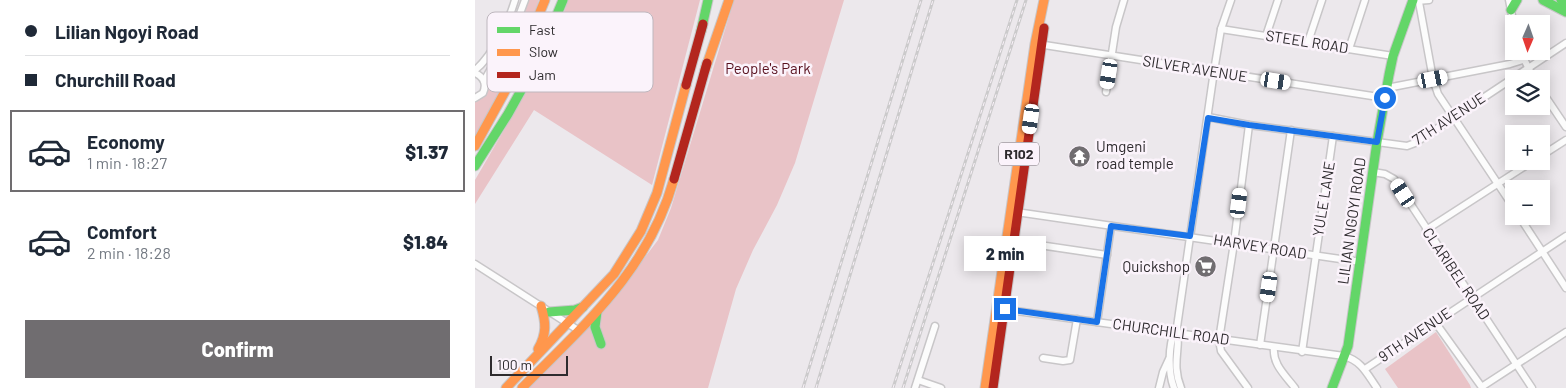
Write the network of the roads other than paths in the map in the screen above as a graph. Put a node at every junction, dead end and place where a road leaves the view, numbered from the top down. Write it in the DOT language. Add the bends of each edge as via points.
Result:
graph roads {
  1 [pos="515,0"];
  2 [pos="525,0"];
  3 [pos="545,0"];
  4 [pos="563,0"];
  5 [pos="709,0"];
  6 [pos="724,0"];
  7 [pos="729,0"];
  8 [pos="1044,0"];
  9 [pos="1050,0"];
  10 [pos="1124,0"];
  11 [pos="1231,0"];
  12 [pos="1278,0"];
  13 [pos="1322,0"];
  14 [pos="1365,0"];
  15 [pos="1429,0"];
  16 [pos="1509,0"];
  17 [pos="1517,0"];
  18 [pos="1543,0"];
  19 [pos="1561,0"];
  20 [pos="1415,1"];
  21 [pos="1566,3"];
  22 [pos="1511,10"];
  23 [pos="511,12"];
  24 [pos="520,12"];
  25 [pos="541,12"];
  26 [pos="558,12"];
  27 [pos="1566,12"];
  28 [pos="1512,15"];
  29 [pos="1221,29"];
  30 [pos="1266,36"];
  31 [pos="1308,42"];
  32 [pos="1566,43"];
  33 [pos="1038,44"];
  34 [pos="1349,48"];
  35 [pos="1112,55"];
  36 [pos="1393,56"];
  37 [pos="487,57"];
  38 [pos="1523,60"];
  39 [pos="1528,68"];
  40 [pos="705,70"];
  41 [pos="1214,71"];
  42 [pos="475,72"];
  43 [pos="487,77"];
  44 [pos="1433,79"];
  45 [pos="484,82"];
  46 [pos="1387,88"];
  47 [pos="506,92"];
  48 [pos="520,92"];
  49 [pos="1106,92"];
  50 [pos="475,98"];
  51 [pos="1385,98"];
  52 [pos="1550,103"];
  53 [pos="1453,117"];
  54 [pos="1208,118"];
  55 [pos="1249,125"];
  56 [pos="1566,127"];
  57 [pos="1291,130"];
  58 [pos="1333,136"];
  59 [pos="1566,140"];
  60 [pos="1377,142"];
  61 [pos="475,146"];
  62 [pos="1550,150"];
  63 [pos="475,166"];
  64 [pos="1519,170"];
  65 [pos="1373,172"];
  66 [pos="1498,184"];
  67 [pos="1505,194"];
  68 [pos="1014,212"];
  69 [pos="1525,225"];
  70 [pos="1111,226"];
  71 [pos="1426,230"];
  72 [pos="1190,236"];
  73 [pos="1566,236"];
  74 [pos="1010,241"];
  75 [pos="1234,242"];
  76 [pos="1274,249"];
  77 [pos="1542,252"];
  78 [pos="1107,255"];
  79 [pos="1315,255"];
  80 [pos="1361,262"];
  81 [pos="475,264"];
  82 [pos="1566,288"];
  83 [pos="1472,298"];
  84 [pos="541,306"];
  85 [pos="583,307"];
  86 [pos="1001,309"];
  87 [pos="549,312"];
  88 [pos="597,312"];
  89 [pos="1077,319"];
  90 [pos="1097,322"];
  91 [pos="1435,322"];
  92 [pos="567,324"];
  93 [pos="935,326"];
  94 [pos="578,330"];
  95 [pos="1177,331"];
  96 [pos="1566,332"];
  97 [pos="1219,340"];
  98 [pos="601,344"];
  99 [pos="1260,345"];
  100 [pos="1274,347"];
  101 [pos="994,351"];
  102 [pos="1302,352"];
  103 [pos="1344,356"];
  104 [pos="1170,357"];
  105 [pos="1043,358"];
  106 [pos="1517,365"];
  107 [pos="524,367"];
  108 [pos="1365,369"];
  109 [pos="918,380"];
  110 [pos="1175,386"];
  111 [pos="506,388"];
  112 [pos="521,388"];
  113 [pos="915,388"];
  114 [pos="941,388"];
  115 [pos="985,388"];
  116 [pos="993,388"];
  117 [pos="1159,388"];
  118 [pos="1248,388"];
  119 [pos="1295,388"];
  120 [pos="1332,388"];
  121 [pos="1377,388"];
  122 [pos="1532,388"];
  1 -- 23 [label="street"];
  2 -- 24 [label="street"];
  3 -- 25 [label="main road"];
  4 -- 26 [label="main road"];
  5 -- 85 [label="main road" via="665,168 649,214 626,258"];
  6 -- 40 [label="main road"];
  7 -- 40 [label="main road"];
  8 -- 33 [label="main road, R102"];
  9 -- 33 [label="main road, R102"];
  10 -- 35 [label="street"];
  11 -- 29 [label="street"];
  12 -- 30 [label="street"];
  13 -- 31 [label="street"];
  14 -- 34 [label="street"];
  15 -- 20 [label="street"];
  16 -- 22 [label="street"];
  17 -- 22 [label="main road"];
  18 -- 27 [label="main road"];
  19 -- 21 [label="main road"];
  20 -- 36 [label="main road, LILIAN NGOYI ROAD"];
  20 -- 44 [label="street"];
  22 -- 28 [label="street"];
  29 -- 30 [label="street, STEEL ROAD"];
  29 -- 41 [label="street"];
  30 -- 31 [label="street, STEEL ROAD"];
  31 -- 34 [label="street, STEEL ROAD"];
  32 -- 39 [label="street, 7TH AVENUE"];
  33 -- 35 [label="street, SILVER AVENUE"];
  33 -- 68 [label="main road, R102"];
  34 -- 36 [label="street, STEEL ROAD"];
  35 -- 41 [label="street, SILVER AVENUE"];
  35 -- 49 [label="street"];
  36 -- 46 [label="main road, LILIAN NGOYI ROAD"];
  37 -- 42 [label="street"];
  38 -- 39 [label="street"];
  38 -- 44 [label="street"];
  39 -- 53 [label="street, 7TH AVENUE"];
  40 -- 88 [label="main road" via="675,179 658,225 624,281"];
  41 -- 51 [label="street, SILVER AVENUE"];
  41 -- 54 [label="street"];
  42 -- 45 [label="street"];
  43 -- 45 [label="street"];
  44 -- 46 [label="street"];
  44 -- 53 [label="street" via="1438,94"];
  45 -- 50 [label="street" via="483,93"];
  46 -- 51 [label="main road, LILIAN NGOYI ROAD"];
  47 -- 61 [label="main road"];
  48 -- 63 [label="main road"];
  51 -- 60 [label="main road, LILIAN NGOYI ROAD"];
  52 -- 56 [label="street"];
  53 -- 60 [label="street, 7TH AVENUE" via="1407,146"];
  53 -- 66 [label="street"];
  54 -- 55 [label="street, 7TH AVENUE"];
  54 -- 72 [label="street"];
  55 -- 57 [label="street, 7TH AVENUE"];
  55 -- 75 [label="street"];
  57 -- 58 [label="street, 7TH AVENUE"];
  57 -- 76 [label="street"];
  58 -- 60 [label="street, 7TH AVENUE"];
  58 -- 79 [label="street, YULE LANE"];
  59 -- 62 [label="street"];
  60 -- 65 [label="main road, LILIAN NGOYI ROAD"];
  64 -- 66 [label="street"];
  65 -- 71 [label="street, CLARIBEL ROAD" via="1394,179"];
  65 -- 80 [label="main road, LILIAN NGOYI ROAD"];
  66 -- 67 [label="street"];
  66 -- 71 [label="street"];
  68 -- 70 [label="street, HARVEY ROAD"];
  68 -- 74 [label="main road, R102"];
  69 -- 77 [label="street"];
  70 -- 72 [label="street, HARVEY ROAD"];
  70 -- 78 [label="street"];
  71 -- 83 [label="street, CLARIBEL ROAD"];
  72 -- 75 [label="street, HARVEY ROAD"];
  72 -- 95 [label="street"];
  73 -- 77 [label="street, 9TH AVENUE"];
  74 -- 78 [label="street"];
  74 -- 86 [label="main road, R102"];
  75 -- 76 [label="street, HARVEY ROAD"];
  75 -- 97 [label="street"];
  76 -- 79 [label="street, HARVEY ROAD"];
  76 -- 99 [label="street"];
  77 -- 82 [label="street"];
  77 -- 83 [label="street, 9TH AVENUE"];
  78 -- 90 [label="street"];
  79 -- 80 [label="street, HARVEY ROAD"];
  79 -- 102 [label="street, YULE LANE"];
  80 -- 103 [label="main road, LILIAN NGOYI ROAD"];
  81 -- 84 [label="street"];
  83 -- 91 [label="street, 9TH AVENUE"];
  83 -- 106 [label="street, CLARIBEL ROAD"];
  84 -- 87 [label="street"];
  84 -- 107 [label="main road" via="546,324 545,336"];
  85 -- 87 [label="main road"];
  85 -- 92 [label="main road"];
  86 -- 89 [label="street, CHURCHILL ROAD"];
  86 -- 101 [label="main road, R102"];
  87 -- 92 [label="street"];
  88 -- 94 [label="main road"];
  88 -- 98 [label="main road" via="595,327"];
  89 -- 90 [label="street, CHURCHILL ROAD"];
  89 -- 105 [label="street" via="1070,360"];
  90 -- 95 [label="street, CHURCHILL ROAD"];
  91 -- 106 [label="street" via="1481,386"];
  91 -- 108 [label="street, 9TH AVENUE"];
  92 -- 94 [label="street"];
  92 -- 107 [label="main road"];
  93 -- 109 [label="street"];
  94 -- 112 [label="main road"];
  95 -- 97 [label="street, CHURCHILL ROAD"];
  95 -- 104 [label="street"];
  95 -- 110 [label="street"];
  96 -- 106 [label="street"];
  97 -- 99 [label="street, CHURCHILL ROAD"];
  97 -- 118 [label="street" via="1221,352"];
  99 -- 100 [label="street, CHURCHILL ROAD"];
  100 -- 102 [label="street, CHURCHILL ROAD"];
  100 -- 119 [label="street" via="1275,362"];
  101 -- 115 [label="main road, R102"];
  101 -- 116 [label="main road, R102"];
  102 -- 103 [label="street, CHURCHILL ROAD"];
  103 -- 108 [label="street" via="1356,360"];
  103 -- 120 [label="main road, LILIAN NGOYI ROAD"];
  104 -- 110 [label="street"];
  104 -- 117 [label="street"];
  106 -- 122 [label="street, CLARIBEL ROAD"];
  107 -- 111 [label="main road"];
  108 -- 121 [label="street"];
  109 -- 113 [label="street"];
  109 -- 114 [label="street"];
}
